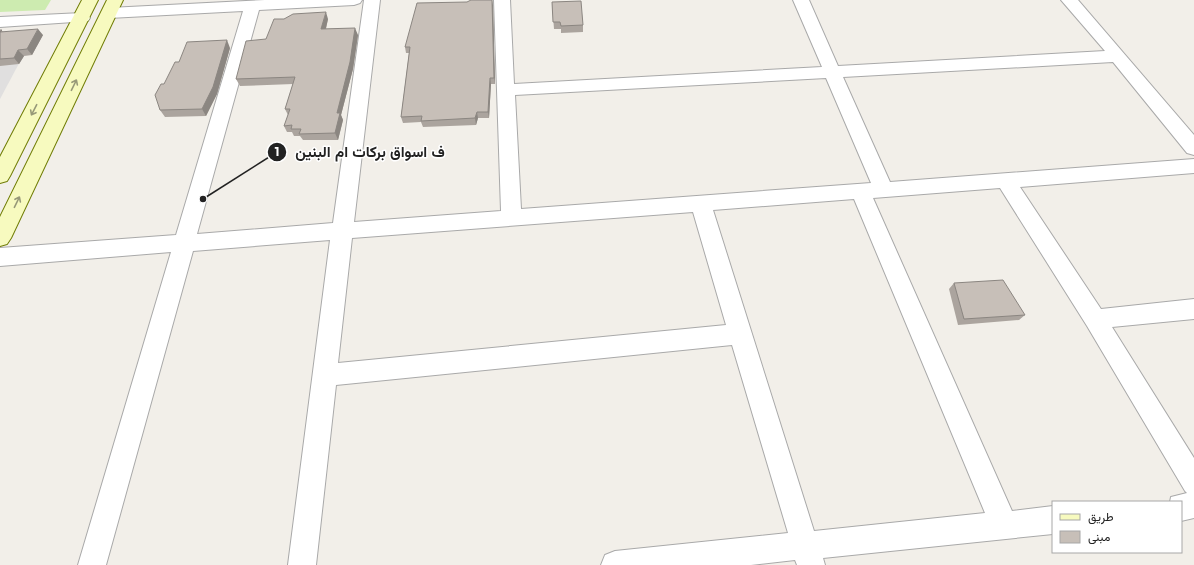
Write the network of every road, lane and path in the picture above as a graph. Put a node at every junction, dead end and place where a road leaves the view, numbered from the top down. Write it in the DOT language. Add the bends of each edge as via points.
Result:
graph roads {
  1 [pos="90,0"];
  2 [pos="354,0"];
  3 [pos="372,0"];
  4 [pos="502,0"];
  5 [pos="800,0"];
  6 [pos="1069,0"];
  7 [pos="252,6"];
  8 [pos="112,7"];
  9 [pos="82,18"];
  10 [pos="0,22"];
  11 [pos="1118,56"];
  12 [pos="833,72"];
  13 [pos="505,90"];
  14 [pos="1194,148"];
  15 [pos="1194,166"];
  16 [pos="0,176"];
  17 [pos="1005,180"];
  18 [pos="884,190"];
  19 [pos="860,191"];
  20 [pos="701,204"];
  21 [pos="511,218"];
  22 [pos="342,231"];
  23 [pos="0,238"];
  24 [pos="184,244"];
  25 [pos="0,257"];
  26 [pos="1194,309"];
  27 [pos="1095,319"];
  28 [pos="740,334"];
  29 [pos="326,375"];
  30 [pos="1194,482"];
  31 [pos="1194,505"];
  32 [pos="1182,507"];
  33 [pos="1052,520"];
  34 [pos="1004,525"];
  35 [pos="809,555"];
  36 [pos="92,565"];
  37 [pos="302,565"];
  38 [pos="615,565"];
  1 -- 9 [label="street"];
  2 -- 7 [label="street"];
  3 -- 22 [label="street"];
  4 -- 13 [label="street"];
  5 -- 12 [label="street"];
  6 -- 11 [label="street"];
  7 -- 8 [label="street"];
  7 -- 24 [label="street"];
  23 -- 8 [label="street, one-way"];
  9 -- 10 [label="street"];
  9 -- 16 [label="street, one-way"];
  11 -- 12 [label="street"];
  11 -- 14 [label="street"];
  12 -- 13 [label="street"];
  12 -- 18 [label="street"];
  13 -- 21 [label="street"];
  15 -- 17 [label="street"];
  17 -- 18 [label="street"];
  17 -- 27 [label="street"];
  18 -- 19 [label="street"];
  19 -- 20 [label="street"];
  19 -- 34 [label="street"];
  20 -- 21 [label="street"];
  20 -- 28 [label="street"];
  21 -- 22 [label="street"];
  22 -- 24 [label="street"];
  22 -- 29 [label="street"];
  24 -- 25 [label="street"];
  24 -- 36 [label="street"];
  26 -- 27 [label="street"];
  27 -- 30 [label="street"];
  28 -- 29 [label="street"];
  28 -- 35 [label="street"];
  29 -- 37 [label="street"];
  31 -- 32 [label="street"];
  33 -- 34 [label="street"];
  34 -- 35 [label="street"];
  35 -- 38 [label="street"];
}
